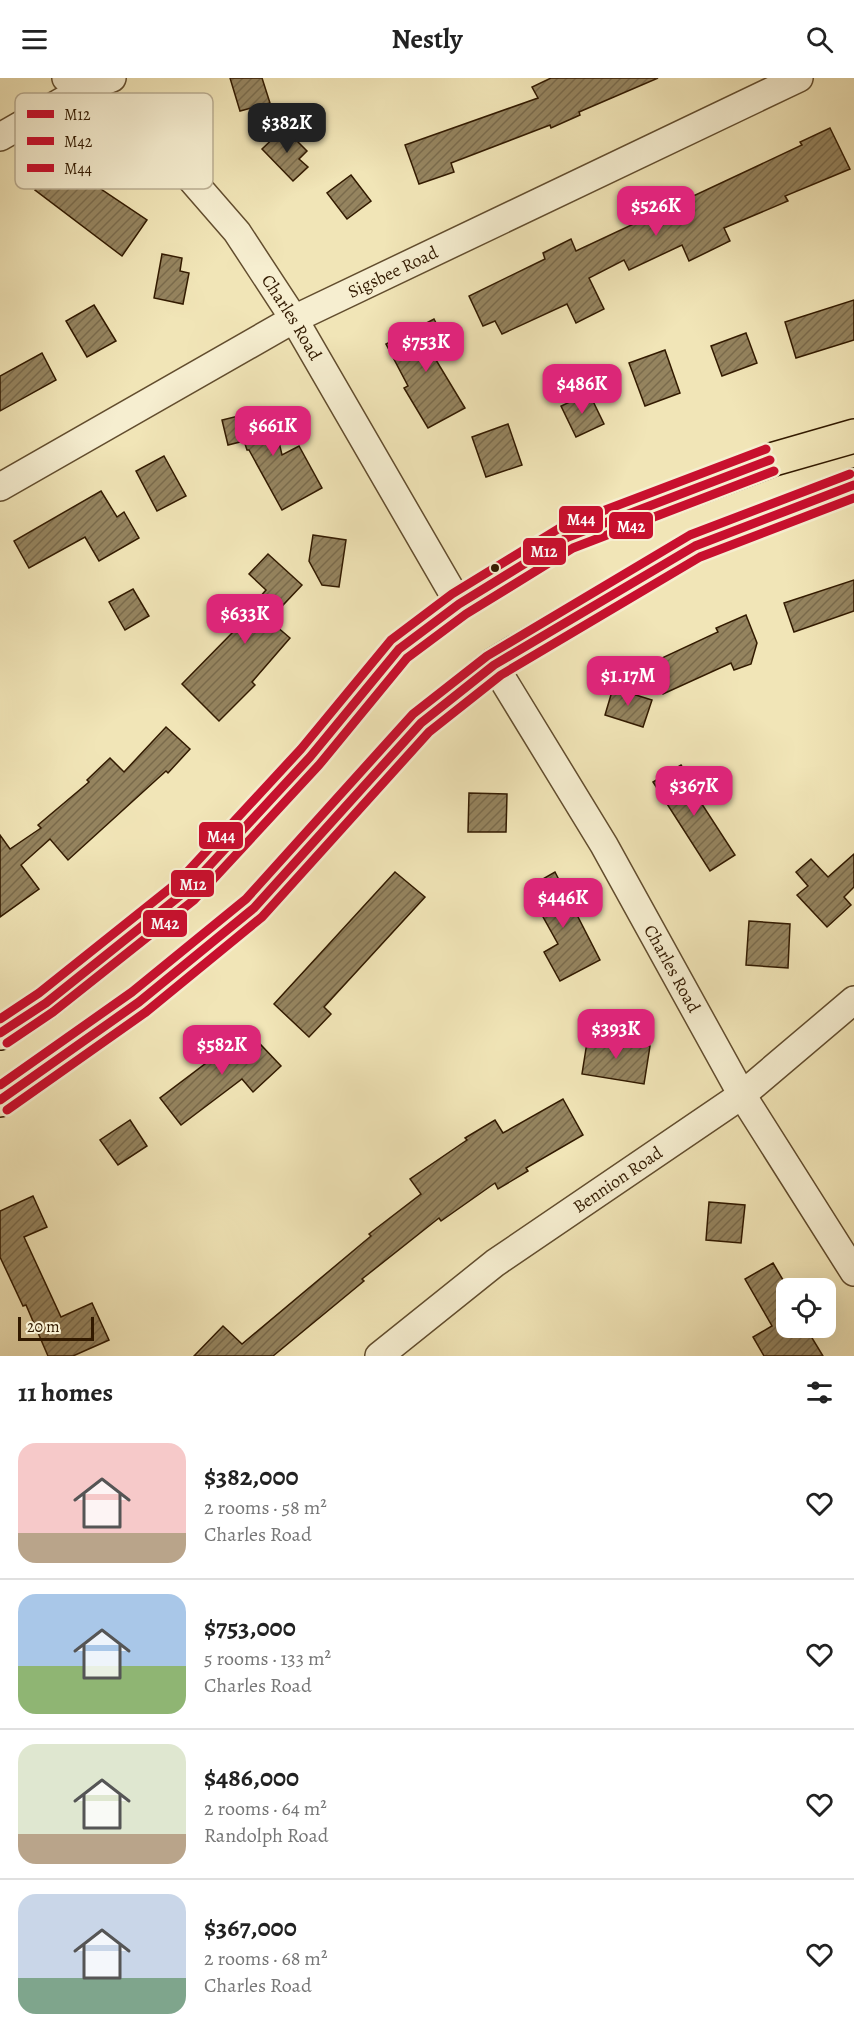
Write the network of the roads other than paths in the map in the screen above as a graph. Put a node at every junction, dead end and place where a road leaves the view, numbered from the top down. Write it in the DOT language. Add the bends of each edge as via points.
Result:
graph roads {
  1 [pos="112,78"];
  2 [pos="800,78"];
  3 [pos="74,84"];
  4 [pos="61,93"];
  5 [pos="87,93"];
  6 [pos="15,126"];
  7 [pos="0,137"];
  8 [pos="200,189"];
  9 [pos="294,319"];
  10 [pos="854,436"];
  11 [pos="854,485"];
  12 [pos="0,487"];
  13 [pos="459,604"];
  14 [pos="494,665"];
  15 [pos="854,1000"];
  16 [pos="0,1033"];
  17 [pos="742,1095"];
  18 [pos="0,1100"];
  19 [pos="854,1272"];
  20 [pos="379,1356"];
  1 -- 3 [label="street"];
  2 -- 9 [label="street, Sigsbee Road"];
  3 -- 4 [label="street"];
  3 -- 5 [label="street, Charles Road"];
  6 -- 7 [label="street"];
  8 -- 9 [label="street, Charles Road" via="237,232"];
  9 -- 12 [label="street, Sigsbee Road"];
  9 -- 13 [label="street, Charles Road"];
  10 -- 13 [label="main road" via="774,459 568,537"];
  11 -- 14 [label="main road" via="695,546"];
  13 -- 16 [label="main road" via="399,649 310,757 186,891 46,1003"];
  14 -- 17 [label="street, Charles Road" via="604,845"];
  14 -- 18 [label="main road" via="421,723 255,908 139,1002"];
  15 -- 17 [label="street, Bennion Road"];
  17 -- 19 [label="street, Charles Road"];
  17 -- 20 [label="street, Bennion Road" via="495,1263"];
}
